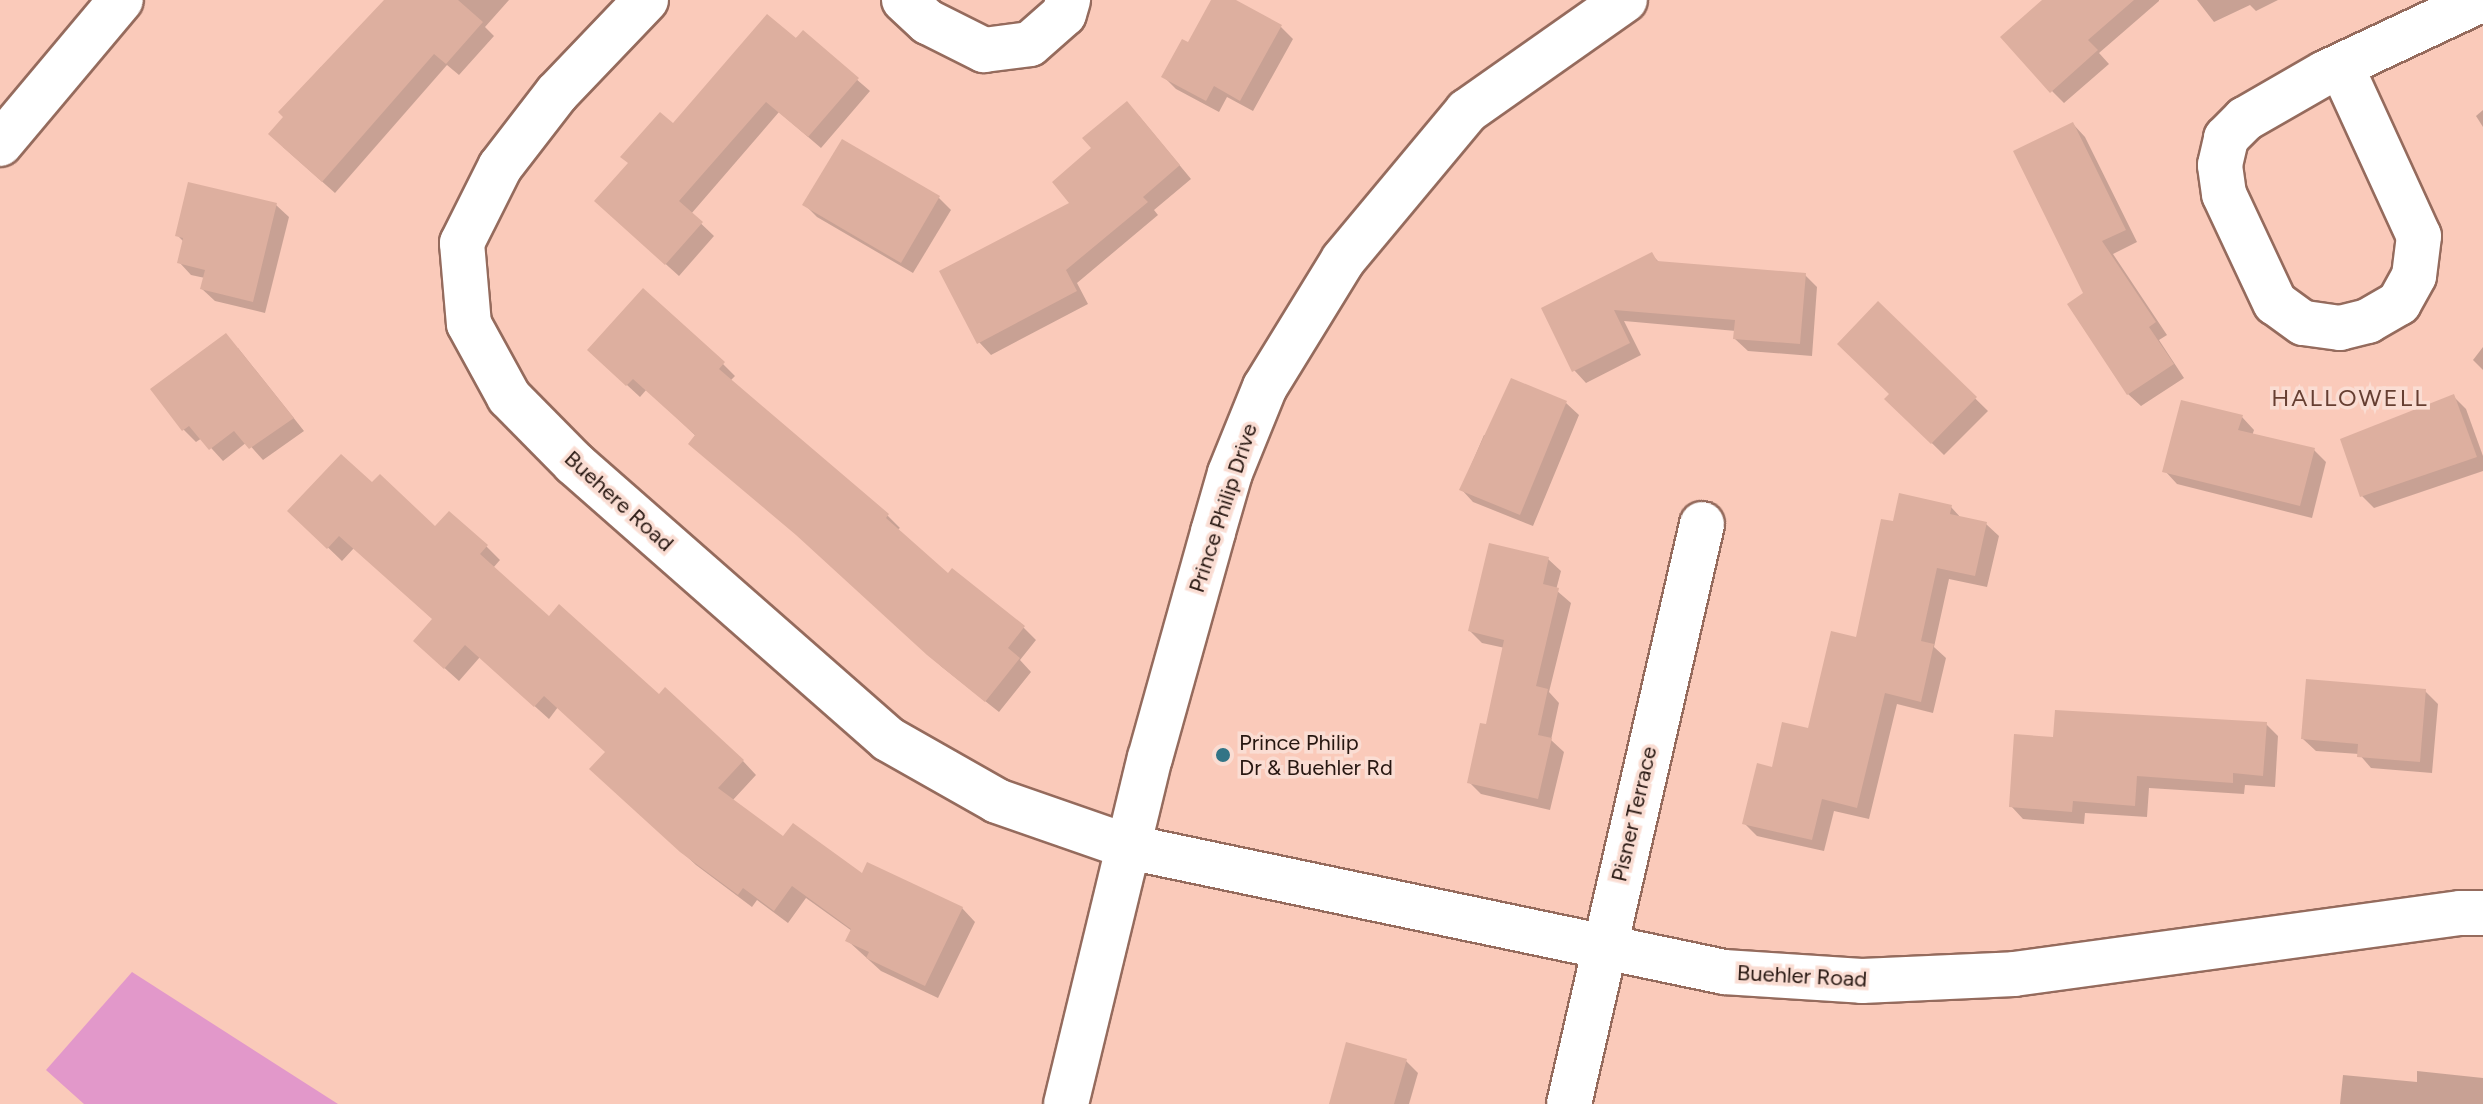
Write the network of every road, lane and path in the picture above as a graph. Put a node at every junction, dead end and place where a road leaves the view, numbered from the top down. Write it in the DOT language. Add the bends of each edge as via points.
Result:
graph roads {
  1 [pos="121,0"];
  2 [pos="646,0"];
  3 [pos="904,0"];
  4 [pos="1068,0"];
  5 [pos="1625,0"];
  6 [pos="2481,0"];
  7 [pos="2341,66"];
  8 [pos="0,144"];
  9 [pos="1702,524"];
  10 [pos="1129,847"];
  11 [pos="2483,913"];
  12 [pos="1603,944"];
  13 [pos="1066,1104"];
  14 [pos="1569,1104"];
  1 -- 8 [label="street"];
  2 -- 10 [label="street, Buehere Road" via="557,93 500,167 462,243 469,324 509,397 574,463 888,739 997,801"];
  3 -- 4 [label="street" via="928,22 984,50 1030,44 1064,14"];
  5 -- 10 [label="street, Prince Philip Drive" via="1467,111 1343,260 1265,387 1230,473"];
  6 -- 7 [label="street"];
  7 -- 7 [label="street" via="2245,119 2226,138 2220,165 2224,194 2275,303 2303,323 2340,328 2368,321 2399,303 2414,276 2419,236"];
  9 -- 12 [label="street, Pisner Terrace"];
  10 -- 12 [label="street, Buehler Road"];
  10 -- 13 [label="street, Prince Philip Drive"];
  11 -- 12 [label="street, Buehler Road" via="2014,974 1862,981 1724,972"];
  12 -- 14 [label="street, Pisner Terrace"];
}
